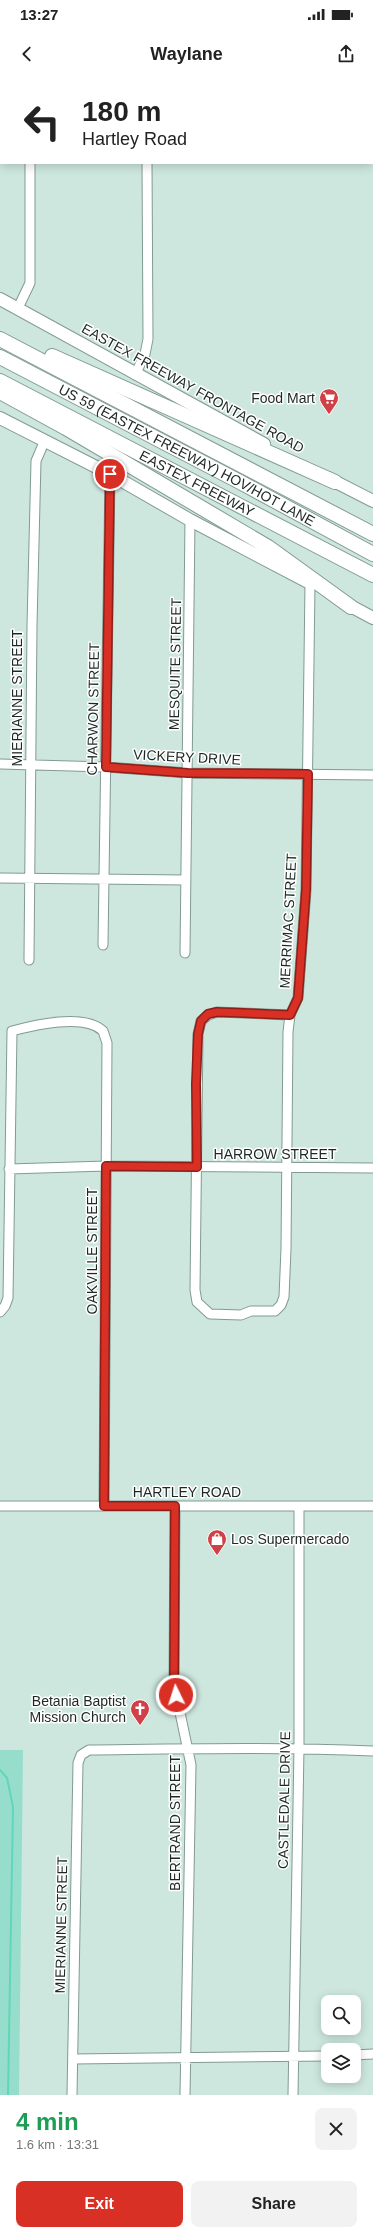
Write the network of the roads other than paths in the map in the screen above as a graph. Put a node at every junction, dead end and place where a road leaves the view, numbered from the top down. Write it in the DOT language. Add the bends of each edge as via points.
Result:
graph roads {
  1 [pos="30,164"];
  2 [pos="148,164"];
  3 [pos="0,299"];
  4 [pos="18,308"];
  5 [pos="0,339"];
  6 [pos="0,357"];
  7 [pos="135,375"];
  8 [pos="0,381"];
  9 [pos="0,392"];
  10 [pos="0,418"];
  11 [pos="45,440"];
  12 [pos="110,474"];
  13 [pos="335,482"];
  14 [pos="373,501"];
  15 [pos="190,520"];
  16 [pos="373,534"];
  17 [pos="373,554"];
  18 [pos="373,575"];
  19 [pos="310,583"];
  20 [pos="351,607"];
  21 [pos="373,618"];
  22 [pos="0,764"];
  23 [pos="31,764"];
  24 [pos="106,767"];
  25 [pos="188,773"];
  26 [pos="308,774"];
  27 [pos="373,775"];
  28 [pos="0,878"];
  29 [pos="29,878"];
  30 [pos="104,879"];
  31 [pos="186,880"];
  32 [pos="103,945"];
  33 [pos="186,953"];
  34 [pos="29,960"];
  35 [pos="290,1015"];
  36 [pos="106,1166"];
  37 [pos="197,1167"];
  38 [pos="286,1168"];
  39 [pos="373,1168"];
  40 [pos="9,1169"];
  41 [pos="4,1221"];
  42 [pos="0,1312"];
  43 [pos="0,1506"];
  44 [pos="104,1506"];
  45 [pos="175,1506"];
  46 [pos="299,1506"];
  47 [pos="373,1506"];
  48 [pos="189,1748"];
  49 [pos="298,1748"];
  50 [pos="373,1750"];
  51 [pos="373,2054"];
  52 [pos="361,2055"];
  53 [pos="321,2056"];
  54 [pos="294,2057"];
  55 [pos="73,2059"];
  56 [pos="185,2059"];
  57 [pos="72,2095"];
  58 [pos="185,2095"];
  59 [pos="293,2095"];
  1 -- 4 [label="street" via="30,274 28,291"];
  2 -- 7 [label="street" via="148,339 145,354"];
  3 -- 4 [label="main road, EASTEX FREEWAY FRONTAGE ROAD"];
  4 -- 7 [label="main road, EASTEX FREEWAY FRONTAGE ROAD"];
  5 -- 13 [label="highway" via="35,348"];
  5 -- 16 [label="highway"];
  6 -- 17 [label="highway, US 59 (EASTEX FREEWAY) HOV/HOT LANE"];
  7 -- 13 [label="main road, EASTEX FREEWAY FRONTAGE ROAD"];
  8 -- 18 [label="highway, EASTEX FREEWAY"];
  9 -- 20 [label="highway" via="268,547"];
  10 -- 11 [label="main road"];
  11 -- 12 [label="main road"];
  11 -- 23 [label="street, MIERIANNE STREET" via="36,461"];
  12 -- 15 [label="main road"];
  12 -- 24 [label="street, CHARWON STREET"];
  13 -- 14 [label="main road, EASTEX FREEWAY FRONTAGE ROAD"];
  15 -- 19 [label="main road"];
  15 -- 25 [label="street, MESQUITE STREET"];
  19 -- 20 [label="main road"];
  19 -- 26 [label="street, MERRIMAC STREET"];
  20 -- 21 [label="main road"];
  22 -- 23 [label="street, VICKERY DRIVE"];
  23 -- 24 [label="street, VICKERY DRIVE"];
  23 -- 29 [label="street, MIERIANNE STREET"];
  24 -- 25 [label="street, VICKERY DRIVE"];
  24 -- 30 [label="street, CHARWON STREET"];
  25 -- 26 [label="street, VICKERY DRIVE"];
  25 -- 31 [label="street, MESQUITE STREET"];
  26 -- 27 [label="street, VICKERY DRIVE"];
  26 -- 35 [label="street, MERRIMAC STREET" via="306,890 298,998"];
  28 -- 29 [label="street"];
  29 -- 30 [label="street"];
  29 -- 34 [label="street, MIERIANNE STREET"];
  30 -- 31 [label="street"];
  30 -- 32 [label="street, CHARWON STREET"];
  31 -- 33 [label="street, MESQUITE STREET"];
  35 -- 37 [label="street, MERRIMAC STREET" via="217,1012 208,1014 201,1021 196,1084"];
  35 -- 38 [label="street, MERRIMAC STREET"];
  36 -- 37 [label="street, HARROW STREET"];
  36 -- 40 [label="street, HARROW STREET"];
  36 -- 40 [label="street, OAKVILLE STREET" via="106,1036 99,1027 92,1024 43,1023 12,1031"];
  36 -- 44 [label="street, OAKVILLE STREET"];
  37 -- 38 [label="street, HARROW STREET"];
  37 -- 38 [label="street, MERRIMAC STREET" via="195,1296 200,1307 210,1314 236,1315 251,1311 275,1311 281,1305 285,1284"];
  38 -- 39 [label="street, HARROW STREET"];
  40 -- 41 [label="street"];
  41 -- 42 [label="street" via="8,1298"];
  43 -- 44 [label="street, HARTLEY ROAD"];
  44 -- 45 [label="street, HARTLEY ROAD"];
  45 -- 46 [label="street, HARTLEY ROAD"];
  45 -- 48 [label="street, BERTRAND STREET" via="174,1684"];
  46 -- 47 [label="street, HARTLEY ROAD"];
  46 -- 49 [label="street, CASTLEDALE DRIVE"];
  48 -- 49 [label="street"];
  48 -- 55 [label="street, MIERIANNE STREET" via="88,1750 78,1763"];
  48 -- 56 [label="street, BERTRAND STREET" via="191,1765"];
  49 -- 50 [label="street"];
  49 -- 54 [label="street, CASTLEDALE DRIVE"];
  51 -- 52 [label="street"];
  53 -- 54 [label="street"];
  54 -- 56 [label="street"];
  54 -- 59 [label="street, CASTLEDALE DRIVE"];
  55 -- 56 [label="street"];
  55 -- 57 [label="street, MIERIANNE STREET"];
  56 -- 58 [label="street, BERTRAND STREET"];
}
